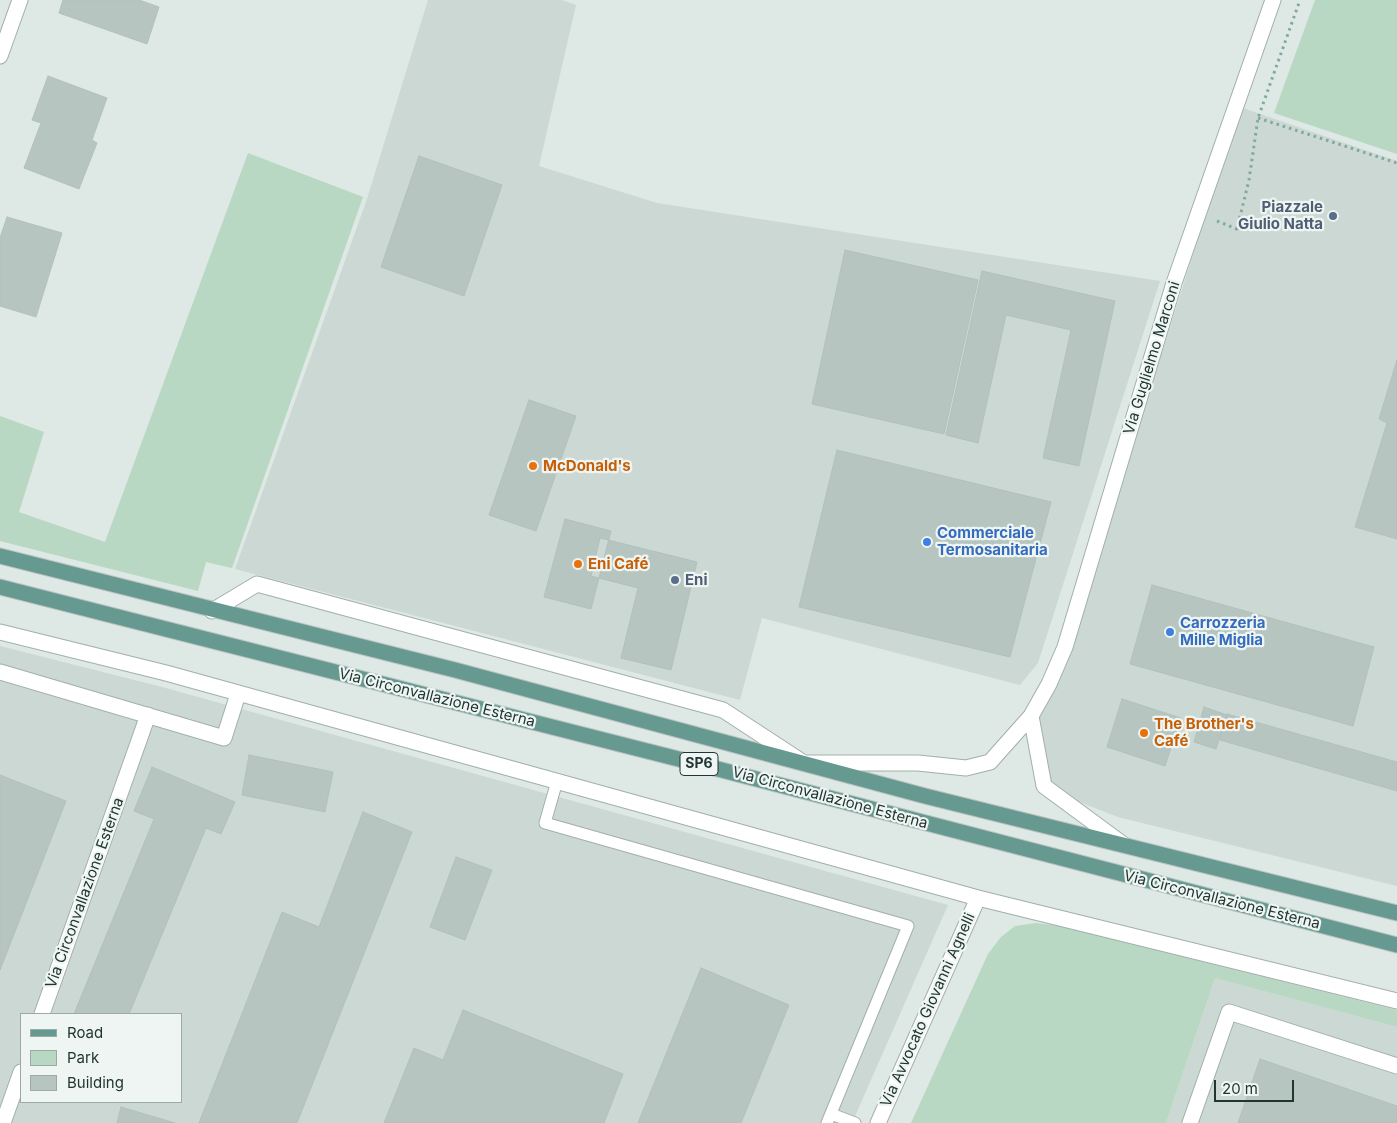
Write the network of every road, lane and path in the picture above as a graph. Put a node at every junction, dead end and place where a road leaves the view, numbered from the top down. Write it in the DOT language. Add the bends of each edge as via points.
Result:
graph roads {
  1 [pos="20,0"];
  2 [pos="1273,0"];
  3 [pos="1300,0"];
  4 [pos="0,56"];
  5 [pos="1258,118"];
  6 [pos="1397,164"];
  7 [pos="1213,230"];
  8 [pos="0,556"];
  9 [pos="0,587"];
  10 [pos="212,611"];
  11 [pos="0,632"];
  12 [pos="0,672"];
  13 [pos="238,694"];
  14 [pos="148,715"];
  15 [pos="1031,716"];
  16 [pos="804,763"];
  17 [pos="966,768"];
  18 [pos="557,781"];
  19 [pos="1126,846"];
  20 [pos="978,898"];
  21 [pos="1397,913"];
  22 [pos="1397,945"];
  23 [pos="1397,1001"];
  24 [pos="42,1013"];
  25 [pos="1397,1066"];
  26 [pos="20,1075"];
  27 [pos="829,1118"];
  28 [pos="3,1123"];
  29 [pos="855,1123"];
  30 [pos="878,1123"];
  31 [pos="1190,1123"];
  1 -- 4 [label="street"];
  2 -- 15 [label="street, Via Guglielmo Marconi" via="1174,283 1065,647"];
  3 -- 5 [label="path"];
  5 -- 6 [label="path"];
  5 -- 7 [label="path" via="1249,180 1236,229 1216,221"];
  8 -- 10 [label="main road, Via Circonvallazione Esterna / SP6"];
  9 -- 22 [label="main road, Via Circonvallazione Esterna / SP6"];
  10 -- 16 [label="main road, Via Circonvallazione Esterna / SP6" via="455,670"];
  10 -- 16 [label="street, Via Circonvallazione Esterna" via="257,584 723,710"];
  11 -- 13 [label="street"];
  12 -- 14 [label="street"];
  13 -- 14 [label="street" via="224,738"];
  13 -- 18 [label="street"];
  14 -- 24 [label="street, Via Circonvallazione Esterna"];
  15 -- 17 [label="street, Via Guglielmo Marconi" via="990,762"];
  15 -- 19 [label="street" via="1044,786"];
  16 -- 17 [label="street, Via Circonvallazione Esterna" via="918,763"];
  16 -- 19 [label="main road, Via Circonvallazione Esterna / SP6"];
  18 -- 20 [label="street"];
  18 -- 27 [label="lane" via="545,824 908,926"];
  19 -- 21 [label="main road, Via Circonvallazione Esterna / SP6"];
  20 -- 23 [label="street"];
  20 -- 30 [label="street, Via Avvocato Giovanni Agnelli"];
  25 -- 31 [label="street" via="1229,1012"];
  26 -- 28 [label="street"];
  27 -- 29 [label="lane"];
}
